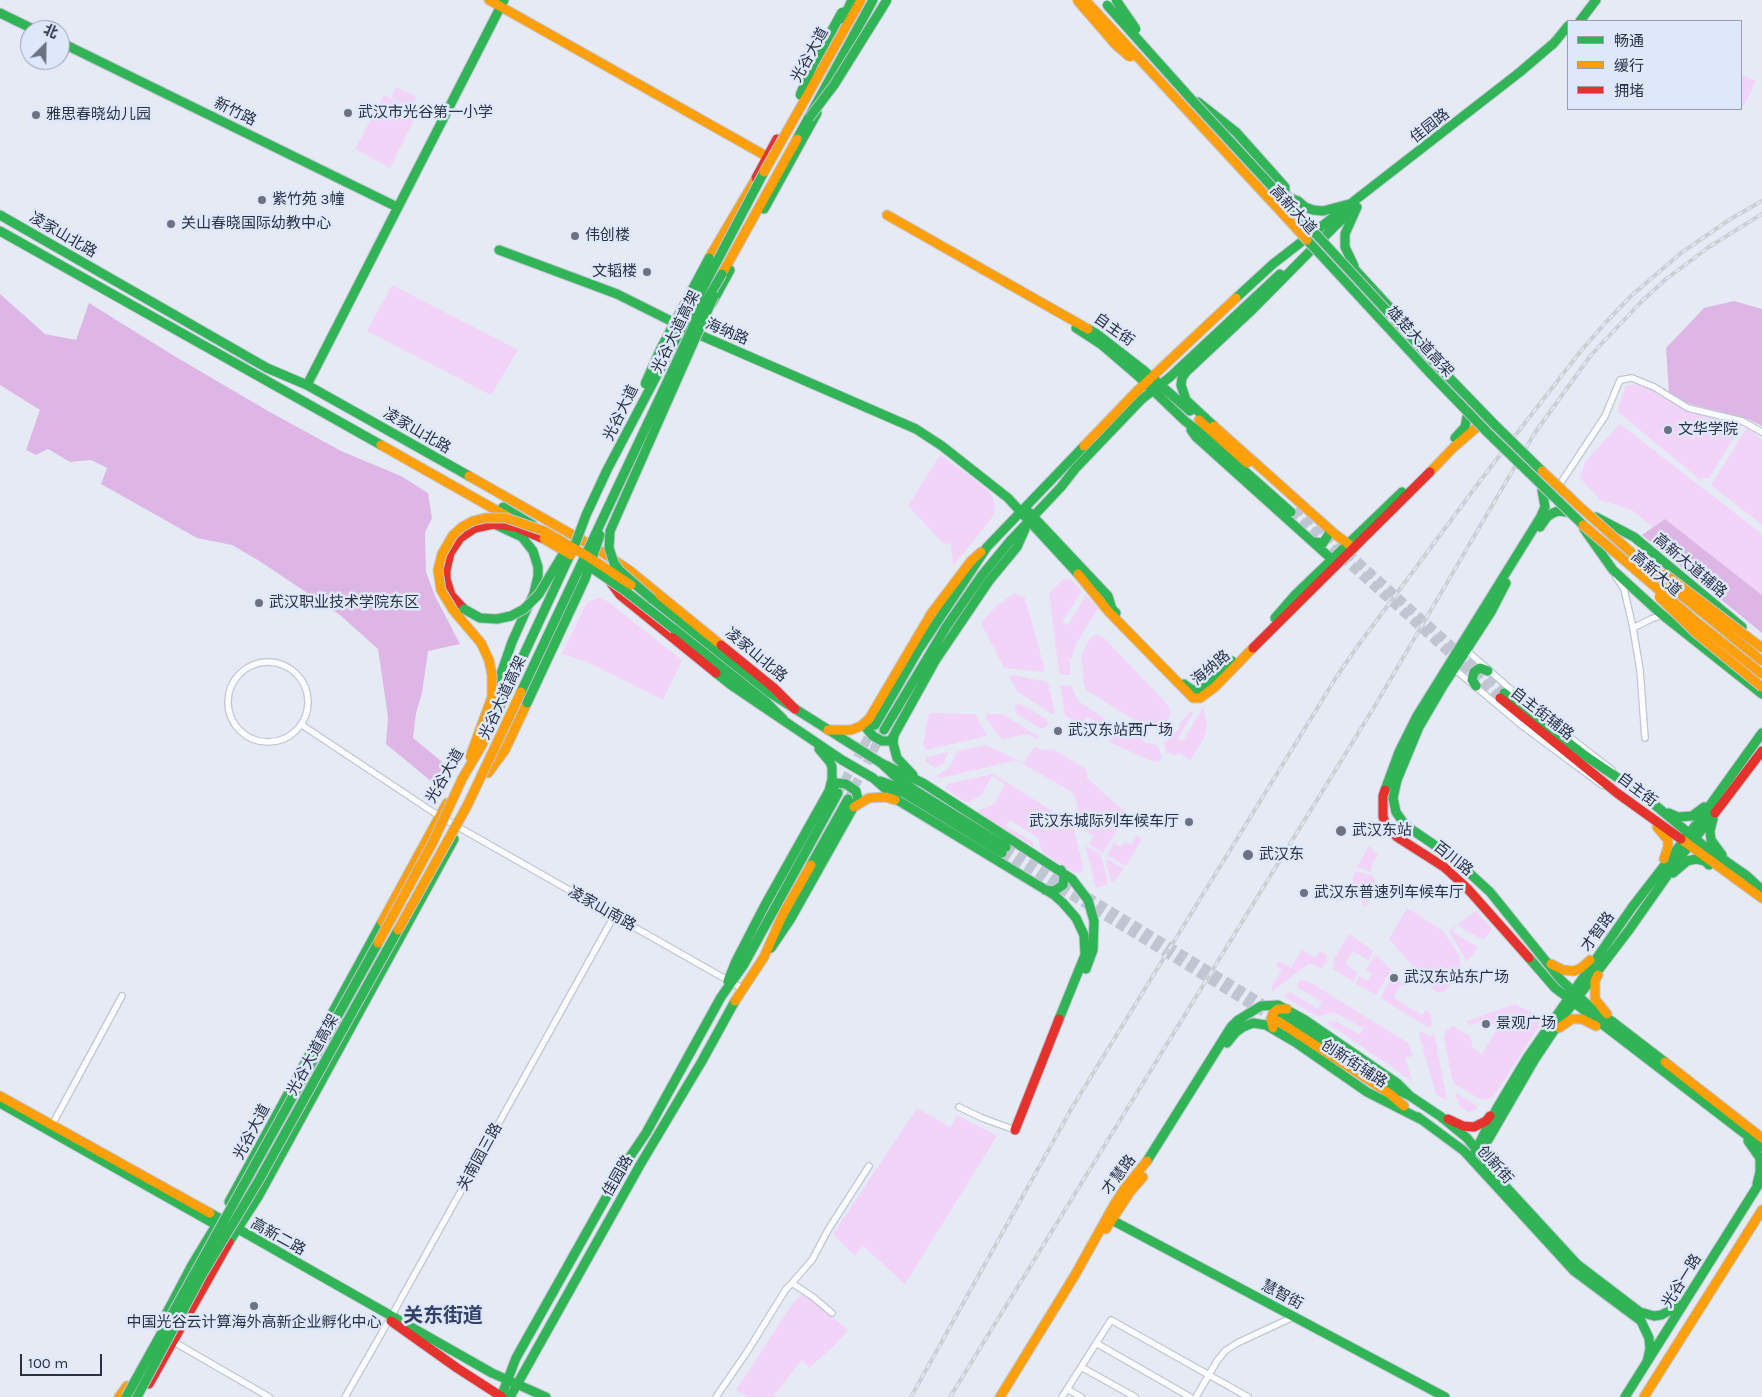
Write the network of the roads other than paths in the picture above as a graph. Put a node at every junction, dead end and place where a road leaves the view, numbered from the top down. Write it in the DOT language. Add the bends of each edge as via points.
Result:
graph roads {
  1 [pos="489,0"];
  2 [pos="848,0"];
  3 [pos="852,0"];
  4 [pos="856,0"];
  5 [pos="861,0"];
  6 [pos="875,0"];
  7 [pos="888,0"];
  8 [pos="1077,0"];
  9 [pos="1083,0"];
  10 [pos="1102,0"];
  11 [pos="1108,0"];
  12 [pos="1116,0"];
  13 [pos="1589,0"];
  14 [pos="1596,0"];
  15 [pos="503,3"];
  16 [pos="0,13"];
  17 [pos="1574,20"];
  18 [pos="1581,20"];
  19 [pos="20,23"];
  20 [pos="1567,27"];
  21 [pos="1567,37"];
  22 [pos="70,47"];
  23 [pos="1156,55"];
  24 [pos="1174,96"];
  25 [pos="1195,101"];
  26 [pos="808,118"];
  27 [pos="778,146"];
  28 [pos="766,156"];
  29 [pos="754,182"];
  30 [pos="1285,196"];
  31 [pos="1355,205"];
  32 [pos="397,207"];
  33 [pos="0,215"];
  34 [pos="886,218"];
  35 [pos="0,231"];
  36 [pos="1317,231"];
  37 [pos="1324,238"];
  38 [pos="1303,241"];
  39 [pos="499,250"];
  40 [pos="1312,251"];
  41 [pos="1356,270"];
  42 [pos="722,274"];
  43 [pos="1402,324"];
  44 [pos="679,326"];
  45 [pos="695,333"];
  46 [pos="1391,335"];
  47 [pos="267,368"];
  48 [pos="1148,380"];
  49 [pos="306,385"];
  50 [pos="1157,388"];
  51 [pos="1196,409"];
  52 [pos="1467,417"];
  53 [pos="1185,422"];
  54 [pos="1498,424"];
  55 [pos="1477,428"];
  56 [pos="1762,432"];
  57 [pos="1214,434"];
  58 [pos="1486,437"];
  59 [pos="607,470"];
  60 [pos="1549,473"];
  61 [pos="1560,484"];
  62 [pos="1540,488"];
  63 [pos="607,506"];
  64 [pos="1023,510"];
  65 [pos="1566,512"];
  66 [pos="586,514"];
  67 [pos="1596,517"];
  68 [pos="1031,519"];
  69 [pos="494,524"];
  70 [pos="1329,529"];
  71 [pos="1584,529"];
  72 [pos="1604,529"];
  73 [pos="544,531"];
  74 [pos="577,538"];
  75 [pos="1314,542"];
  76 [pos="1351,545"];
  77 [pos="594,547"];
  78 [pos="572,553"];
  79 [pos="1334,561"];
  80 [pos="587,562"];
  81 [pos="621,565"];
  82 [pos="1613,570"];
  83 [pos="1637,572"];
  84 [pos="608,580"];
  85 [pos="652,599"];
  86 [pos="1664,615"];
  87 [pos="1633,628"];
  88 [pos="1762,642"];
  89 [pos="1463,648"];
  90 [pos="1762,648"];
  91 [pos="1762,659"];
  92 [pos="1451,666"];
  93 [pos="1488,671"];
  94 [pos="1762,674"];
  95 [pos="1762,679"];
  96 [pos="1476,686"];
  97 [pos="1762,687"];
  98 [pos="1762,694"];
  99 [pos="498,704"];
  100 [pos="795,709"];
  101 [pos="783,719"];
  102 [pos="872,722"];
  103 [pos="302,725"];
  104 [pos="826,730"];
  105 [pos="884,730"];
  106 [pos="1762,732"];
  107 [pos="894,735"];
  108 [pos="1645,738"];
  109 [pos="813,740"];
  110 [pos="1762,751"];
  111 [pos="881,763"];
  112 [pos="488,773"];
  113 [pos="873,778"];
  114 [pos="462,779"];
  115 [pos="1624,782"];
  116 [pos="923,783"];
  117 [pos="834,792"];
  118 [pos="1617,793"];
  119 [pos="1715,796"];
  120 [pos="848,799"];
  121 [pos="899,801"];
  122 [pos="854,807"];
  123 [pos="1660,809"];
  124 [pos="1641,811"];
  125 [pos="1715,814"];
  126 [pos="439,816"];
  127 [pos="460,828"];
  128 [pos="1689,839"];
  129 [pos="1442,850"];
  130 [pos="1426,856"];
  131 [pos="1728,863"];
  132 [pos="1660,869"];
  133 [pos="1061,870"];
  134 [pos="1665,879"];
  135 [pos="1045,890"];
  136 [pos="1761,895"];
  137 [pos="614,916"];
  138 [pos="1599,954"];
  139 [pos="764,957"];
  140 [pos="1548,962"];
  141 [pos="1602,966"];
  142 [pos="730,981"];
  143 [pos="743,989"];
  144 [pos="122,996"];
  145 [pos="1573,997"];
  146 [pos="1280,1018"];
  147 [pos="1613,1022"];
  148 [pos="1551,1034"];
  149 [pos="1636,1051"];
  150 [pos="0,1096"];
  151 [pos="1410,1096"];
  152 [pos="0,1103"];
  153 [pos="959,1107"];
  154 [pos="1497,1108"];
  155 [pos="1440,1116"];
  156 [pos="52,1125"];
  157 [pos="1743,1128"];
  158 [pos="1015,1130"];
  159 [pos="1762,1131"];
  160 [pos="1762,1138"];
  161 [pos="1762,1147"];
  162 [pos="1476,1157"];
  163 [pos="869,1166"];
  164 [pos="1762,1179"];
  165 [pos="1759,1186"];
  166 [pos="1762,1210"];
  167 [pos="200,1216"];
  168 [pos="1108,1220"];
  169 [pos="218,1222"];
  170 [pos="235,1232"];
  171 [pos="202,1248"];
  172 [pos="792,1283"];
  173 [pos="1684,1304"];
  174 [pos="832,1313"];
  175 [pos="391,1317"];
  176 [pos="1289,1319"];
  177 [pos="174,1342"];
  178 [pos="1096,1343"];
  179 [pos="1647,1362"];
  180 [pos="1081,1367"];
  181 [pos="1209,1375"];
  182 [pos="508,1380"];
  183 [pos="517,1384"];
  184 [pos="1067,1389"];
  185 [pos="120,1397"];
  186 [pos="126,1397"];
  187 [pos="137,1397"];
  188 [pos="142,1397"];
  189 [pos="269,1397"];
  190 [pos="345,1397"];
  191 [pos="502,1397"];
  192 [pos="510,1397"];
  193 [pos="546,1397"];
  194 [pos="716,1397"];
  195 [pos="1000,1397"];
  196 [pos="1006,1397"];
  197 [pos="1062,1397"];
  198 [pos="1081,1397"];
  199 [pos="1135,1397"];
  200 [pos="1190,1397"];
  201 [pos="1196,1397"];
  202 [pos="1248,1397"];
  203 [pos="1438,1397"];
  204 [pos="1445,1397"];
  205 [pos="1625,1397"];
  206 [pos="1644,1397"];
  1 -- 15 [label="main road"];
  2 -- 27 [label="main road, bridge" via="814,65"];
  3 -- 27 [label="main road, bridge"];
  4 -- 28 [label="main road, 光谷大道"];
  5 -- 27 [label="main road, 光谷大道高架, bridge"];
  6 -- 26 [label="main road, 光谷大道高架, bridge"];
  6 -- 45 [label="main road"];
  7 -- 26 [label="main road, bridge" via="834,85"];
  8 -- 24 [label="main road, bridge" via="1115,44"];
  9 -- 24 [label="main road, 雄楚大道高架, bridge"];
  9 -- 38 [label="main road, 高新大道"];
  10 -- 25 [label="main road, 雄楚大道高架, bridge"];
  11 -- 23 [label="main road"];
  12 -- 23 [label="main road, bridge"];
  13 -- 17 [label="main road"];
  14 -- 18 [label="main road"];
  15 -- 28 [label="main road"];
  15 -- 32 [label="main road"];
  16 -- 19 [label="main road"];
  20 -- 31 [label="main road, 佳园路" via="1520,72"];
  21 -- 31 [label="main road, 佳园路" via="1464,123"];
  22 -- 32 [label="main road, 新竹路"];
  23 -- 25 [label="main road, bridge"];
  24 -- 83 [label="main road, 雄楚大道高架, bridge" via="1421,364 1571,514"];
  25 -- 30 [label="main road, 高新大道"];
  25 -- 72 [label="main road, 雄楚大道高架, bridge" via="1436,364"];
  26 -- 42 [label="main road, 光谷大道高架"];
  27 -- 59 [label="main road, 光谷大道高架, bridge"];
  28 -- 29 [label="main road, 光谷大道"];
  29 -- 44 [label="main road, 光谷大道"];
  29 -- 59 [label="main road, bridge" via="661,348"];
  30 -- 31 [label="main road" via="1313,210"];
  30 -- 36 [label="main road, 高新大道"];
  31 -- 36 [label="main road, 佳园路"];
  31 -- 37 [label="main road, 佳园路"];
  31 -- 41 [label="main road" via="1344,243"];
  32 -- 49 [label="main road"];
  33 -- 47 [label="main road, 凌家山北路"];
  34 -- 48 [label="main road, 自主街" via="1092,331 1108,341"];
  35 -- 78 [label="main road"];
  36 -- 37 [label="main road, 高新大道"];
  36 -- 38 [label="main road, 佳园路"];
  37 -- 40 [label="main road, 佳园路"];
  37 -- 41 [label="main road, 高新大道"];
  38 -- 40 [label="main road, 高新大道"];
  38 -- 48 [label="main road, 佳园路" via="1273,264"];
  39 -- 44 [label="main road, 海纳路" via="617,294"];
  40 -- 46 [label="main road, 高新大道"];
  40 -- 50 [label="main road" via="1296,258"];
  40 -- 51 [label="main road" via="1186,372 1181,385 1183,394"];
  41 -- 43 [label="main road, 高新大道"];
  42 -- 63 [label="main road, 光谷大道高架, bridge" via="702,308"];
  42 -- 85 [label="main road, bridge" via="610,531 609,548 614,563"];
  43 -- 46 [label="main road" via="1394,320 1390,322"];
  43 -- 54 [label="main road, 高新大道"];
  44 -- 45 [label="main road, 海纳路"];
  44 -- 74 [label="main road, 光谷大道"];
  45 -- 64 [label="main road, 海纳路" via="916,429 984,472 1011,494"];
  45 -- 77 [label="main road"];
  46 -- 52 [label="main road, 高新大道"];
  47 -- 49 [label="main road, 凌家山北路"];
  47 -- 73 [label="main road, bridge" via="283,385"];
  48 -- 50 [label="main road, 自主街"];
  48 -- 64 [label="main road, 佳园路"];
  49 -- 74 [label="main road, 凌家山北路"];
  50 -- 53 [label="main road, 自主街"];
  50 -- 57 [label="main road, 自主街"];
  50 -- 68 [label="main road" via="1142,399"];
  51 -- 57 [label="main road"];
  51 -- 70 [label="main road"];
  52 -- 55 [label="main road, 高新大道"];
  52 -- 76 [label="main road, 海纳路" via="1465,427"];
  53 -- 57 [label="main road, 自主街" via="1294,510"];
  53 -- 75 [label="main road" via="1196,437"];
  55 -- 58 [label="main road, 高新大道"];
  55 -- 76 [label="main road, 海纳路"];
  56 -- 61 [label="street" via="1742,421 1688,408 1632,378 1620,380 1605,416"];
  59 -- 66 [label="main road, 光谷大道高架, bridge"];
  60 -- 61 [label="main road, 高新大道"];
  61 -- 67 [label="main road, 高新大道"];
  62 -- 65 [label="main road, 高新大道"];
  62 -- 89 [label="main road, 百川路" via="1545,500 1542,513"];
  63 -- 112 [label="main road, bridge" via="585,579 504,750"];
  63 -- 187 [label="main road, 光谷大道高架, bridge" via="467,806 260,1180 202,1275"];
  64 -- 68 [label="main road, 海纳路"];
  64 -- 102 [label="main road, 佳园路" via="971,561 931,614"];
  65 -- 71 [label="main road, 高新大道"];
  65 -- 89 [label="main road, 百川路" via="1558,511 1547,517 1491,612"];
  66 -- 69 [label="main road, bridge" via="540,594 524,609 497,619 472,615 456,602 448,587 446,570 450,553 460,538 475,528"];
  66 -- 114 [label="main road, 光谷大道高架, bridge" via="482,745"];
  67 -- 88 [label="main road, 高新大道辅路" via="1634,537"];
  67 -- 91 [label="main road, 高新大道"];
  68 -- 79 [label="main road, 海纳路" via="1109,612 1193,698 1200,698 1215,687"];
  68 -- 105 [label="main road" via="982,575 928,655"];
  68 -- 107 [label="main road" via="1017,547 989,581 940,654"];
  69 -- 99 [label="main road, bridge" via="522,537 533,551 538,567 534,593 501,674"];
  69 -- 101 [label="main road, bridge" via="526,530 610,579 766,702"];
  70 -- 75 [label="main road" via="1323,543"];
  70 -- 76 [label="main road"];
  71 -- 82 [label="main road"];
  71 -- 95 [label="main road, 高新大道"];
  72 -- 90 [label="main road, bridge"];
  72 -- 91 [label="main road, 雄楚大道高架, bridge" via="1702,614"];
  73 -- 85 [label="main road, bridge"];
  73 -- 114 [label="main road, bridge" via="506,518 485,518 473,521 452,535 442,554 438,570 441,590 486,653 493,683 490,705"];
  74 -- 77 [label="main road, 凌家山北路"];
  74 -- 78 [label="main road, 光谷大道"];
  75 -- 79 [label="main road"];
  76 -- 79 [label="main road, 海纳路"];
  77 -- 80 [label="main road"];
  77 -- 81 [label="main road, 凌家山北路"];
  78 -- 80 [label="main road"];
  78 -- 99 [label="main road, 光谷大道" via="565,560"];
  80 -- 84 [label="main road"];
  80 -- 112 [label="main road"];
  81 -- 84 [label="main road" via="611,566 606,574"];
  81 -- 100 [label="main road, 凌家山北路" via="767,682"];
  82 -- 86 [label="main road"];
  82 -- 87 [label="street" via="1624,589"];
  83 -- 94 [label="main road, 雄楚大道高架, bridge"];
  83 -- 97 [label="main road, bridge" via="1674,613"];
  84 -- 101 [label="main road" via="620,595 731,685"];
  85 -- 100 [label="main road" via="743,673"];
  86 -- 87 [label="street"];
  86 -- 98 [label="main road"];
  87 -- 108 [label="street"];
  89 -- 92 [label="main road, 百川路"];
  89 -- 93 [label="street, 自主街辅路"];
  92 -- 96 [label="street, 自主街辅路"];
  92 -- 129 [label="main road, 百川路" via="1409,750 1397,780 1394,798 1396,812 1404,825"];
  92 -- 130 [label="main road, 百川路" via="1409,732 1383,796 1382,810 1388,826 1397,837"];
  93 -- 96 [label="main road" via="1480,668 1474,672 1472,680"];
  93 -- 115 [label="street, 自主街辅路"];
  96 -- 118 [label="street, 自主街辅路" via="1595,781"];
  99 -- 126 [label="main road, 光谷大道"];
  100 -- 104 [label="main road"];
  101 -- 109 [label="main road"];
  102 -- 104 [label="main road" via="851,730"];
  102 -- 107 [label="main road" via="867,729 873,736 887,741"];
  103 -- 103 [label="street" via="280,741 252,740 232,721 228,693 233,681 253,665 265,662 290,668 300,677 309,701"];
  103 -- 126 [label="street, 凌家山南路"];
  104 -- 111 [label="main road"];
  106 -- 119 [label="main road, 才智路"];
  107 -- 116 [label="main road" via="897,758"];
  109 -- 113 [label="main road"];
  109 -- 117 [label="main road" via="830,762"];
  110 -- 125 [label="main road, 才智路"];
  111 -- 113 [label="main road" via="916,792 1004,850 891,785"];
  111 -- 116 [label="main road"];
  112 -- 127 [label="main road"];
  113 -- 121 [label="main road"];
  114 -- 186 [label="main road, 光谷大道高架, bridge" via="433,842 358,981"];
  115 -- 118 [label="main road, 自主街" via="1502,695"];
  115 -- 123 [label="main road, 自主街"];
  116 -- 133 [label="main road"];
  117 -- 122 [label="main road" via="837,783 841,782 852,788 858,794"];
  117 -- 142 [label="main road, 佳园路" via="743,966"];
  118 -- 124 [label="main road, 自主街"];
  119 -- 123 [label="main road" via="1692,816 1678,816"];
  119 -- 128 [label="main road, 才智路"];
  120 -- 139 [label="main road" via="783,914"];
  121 -- 122 [label="main road" via="877,797 863,800"];
  121 -- 135 [label="main road"];
  122 -- 139 [label="main road" via="780,937"];
  123 -- 128 [label="main road, 自主街"];
  124 -- 128 [label="main road, 自主街"];
  124 -- 132 [label="main road" via="1668,840"];
  125 -- 128 [label="main road, 才智路"];
  125 -- 131 [label="main road" via="1711,825 1712,840"];
  126 -- 127 [label="street, 凌家山南路"];
  126 -- 169 [label="main road, 光谷大道"];
  127 -- 137 [label="street, 凌家山南路"];
  127 -- 170 [label="main road" via="263,1188"];
  128 -- 131 [label="main road, 自主街"];
  128 -- 132 [label="main road, 才智路"];
  128 -- 134 [label="main road, 才智路"];
  128 -- 136 [label="main road, 自主街"];
  129 -- 130 [label="main road" via="1419,842 1417,846"];
  129 -- 140 [label="main road, 百川路" via="1490,892"];
  130 -- 145 [label="main road, 百川路" via="1467,888 1548,981"];
  131 -- 136 [label="main road, 自主街"];
  132 -- 138 [label="main road, 才智路"];
  133 -- 135 [label="main road" via="1064,876 1059,890"];
  133 -- 158 [label="main road" via="1088,900 1094,921 1093,950 1025,1122"];
  134 -- 136 [label="main road" via="1687,861 1705,861 1734,883"];
  134 -- 141 [label="main road, 才智路"];
  135 -- 158 [label="main road" via="1064,903 1076,918 1084,935 1085,954"];
  137 -- 142 [label="street, 凌家山南路"];
  137 -- 175 [label="street, 关南园三路"];
  138 -- 140 [label="main road" via="1574,971 1563,970"];
  138 -- 145 [label="main road, 才智路"];
  139 -- 143 [label="main road, 佳园路"];
  140 -- 145 [label="main road, 百川路"];
  141 -- 145 [label="main road, 才智路"];
  141 -- 147 [label="main road" via="1594,982 1595,999"];
  142 -- 143 [label="street, 凌家山南路"];
  142 -- 182 [label="main road, 佳园路" via="670,1092 625,1164 516,1358"];
  143 -- 183 [label="main road, 佳园路"];
  144 -- 156 [label="street"];
  145 -- 147 [label="main road, 百川路"];
  145 -- 148 [label="main road, 才智路"];
  145 -- 149 [label="main road, 百川路"];
  145 -- 154 [label="main road, 才智路" via="1526,1058"];
  146 -- 151 [label="main road, 创新街辅路" via="1380,1071"];
  146 -- 162 [label="main road, 创新街"];
  146 -- 168 [label="main road, 才慧路" via="1266,1025 1253,1023 1236,1032 1228,1041 1146,1173"];
  146 -- 168 [label="main road, 才慧路" via="1278,1005 1261,1006 1232,1027 1144,1167 1125,1188"];
  147 -- 157 [label="main road, 百川路"];
  148 -- 149 [label="main road" via="1565,1022 1582,1019 1626,1048"];
  148 -- 162 [label="main road, 才智路"];
  149 -- 157 [label="main road, 百川路"];
  150 -- 156 [label="main road, 高新二路"];
  151 -- 155 [label="main road, 创新街"];
  152 -- 167 [label="main road, 高新二路"];
  153 -- 158 [label="street"];
  154 -- 155 [label="main road" via="1486,1121 1474,1127"];
  154 -- 162 [label="main road, 才智路"];
  155 -- 162 [label="main road, 创新街" via="1467,1138"];
  156 -- 169 [label="main road, 高新二路"];
  157 -- 159 [label="main road"];
  157 -- 160 [label="main road, 百川路"];
  157 -- 161 [label="main road, 百川路"];
  157 -- 165 [label="main road" via="1760,1158"];
  162 -- 173 [label="main road, 创新街" via="1577,1264 1640,1312 1661,1315"];
  162 -- 179 [label="main road, 创新街" via="1562,1260 1640,1321 1649,1338"];
  163 -- 172 [label="street" via="812,1260"];
  164 -- 165 [label="main road, 光谷一路"];
  165 -- 173 [label="main road, 光谷一路"];
  166 -- 206 [label="main road, 光谷一路"];
  167 -- 169 [label="main road, 高新二路"];
  167 -- 171 [label="main road" via="208,1229"];
  168 -- 176 [label="main road, 慧智街"];
  168 -- 195 [label="main road, 才慧路"];
  168 -- 196 [label="main road, 才慧路" via="1082,1273"];
  168 -- 204 [label="main road, 慧智街"];
  169 -- 170 [label="main road, 高新二路"];
  169 -- 171 [label="main road, 光谷大道"];
  170 -- 175 [label="main road, 高新二路"];
  170 -- 177 [label="main road"];
  171 -- 185 [label="main road, 光谷大道"];
  172 -- 174 [label="street"];
  172 -- 194 [label="street"];
  173 -- 179 [label="main road, 光谷一路"];
  175 -- 182 [label="main road, 高新二路"];
  175 -- 190 [label="street, 关南园三路"];
  175 -- 191 [label="main road, 高新二路" via="457,1368"];
  176 -- 181 [label="street" via="1230,1347 1220,1356"];
  176 -- 203 [label="main road, 慧智街"];
  177 -- 188 [label="main road"];
  177 -- 189 [label="street"];
  178 -- 180 [label="street"];
  178 -- 181 [label="street" via="1111,1320"];
  178 -- 200 [label="street"];
  179 -- 205 [label="main road, 光谷一路"];
  180 -- 184 [label="street"];
  180 -- 199 [label="street"];
  181 -- 201 [label="street"];
  181 -- 202 [label="street"];
  182 -- 183 [label="main road, 高新二路"];
  182 -- 191 [label="main road, 佳园路"];
  183 -- 192 [label="main road, 佳园路"];
  183 -- 193 [label="main road, 高新二路"];
  184 -- 197 [label="street"];
  184 -- 198 [label="street"];
}
